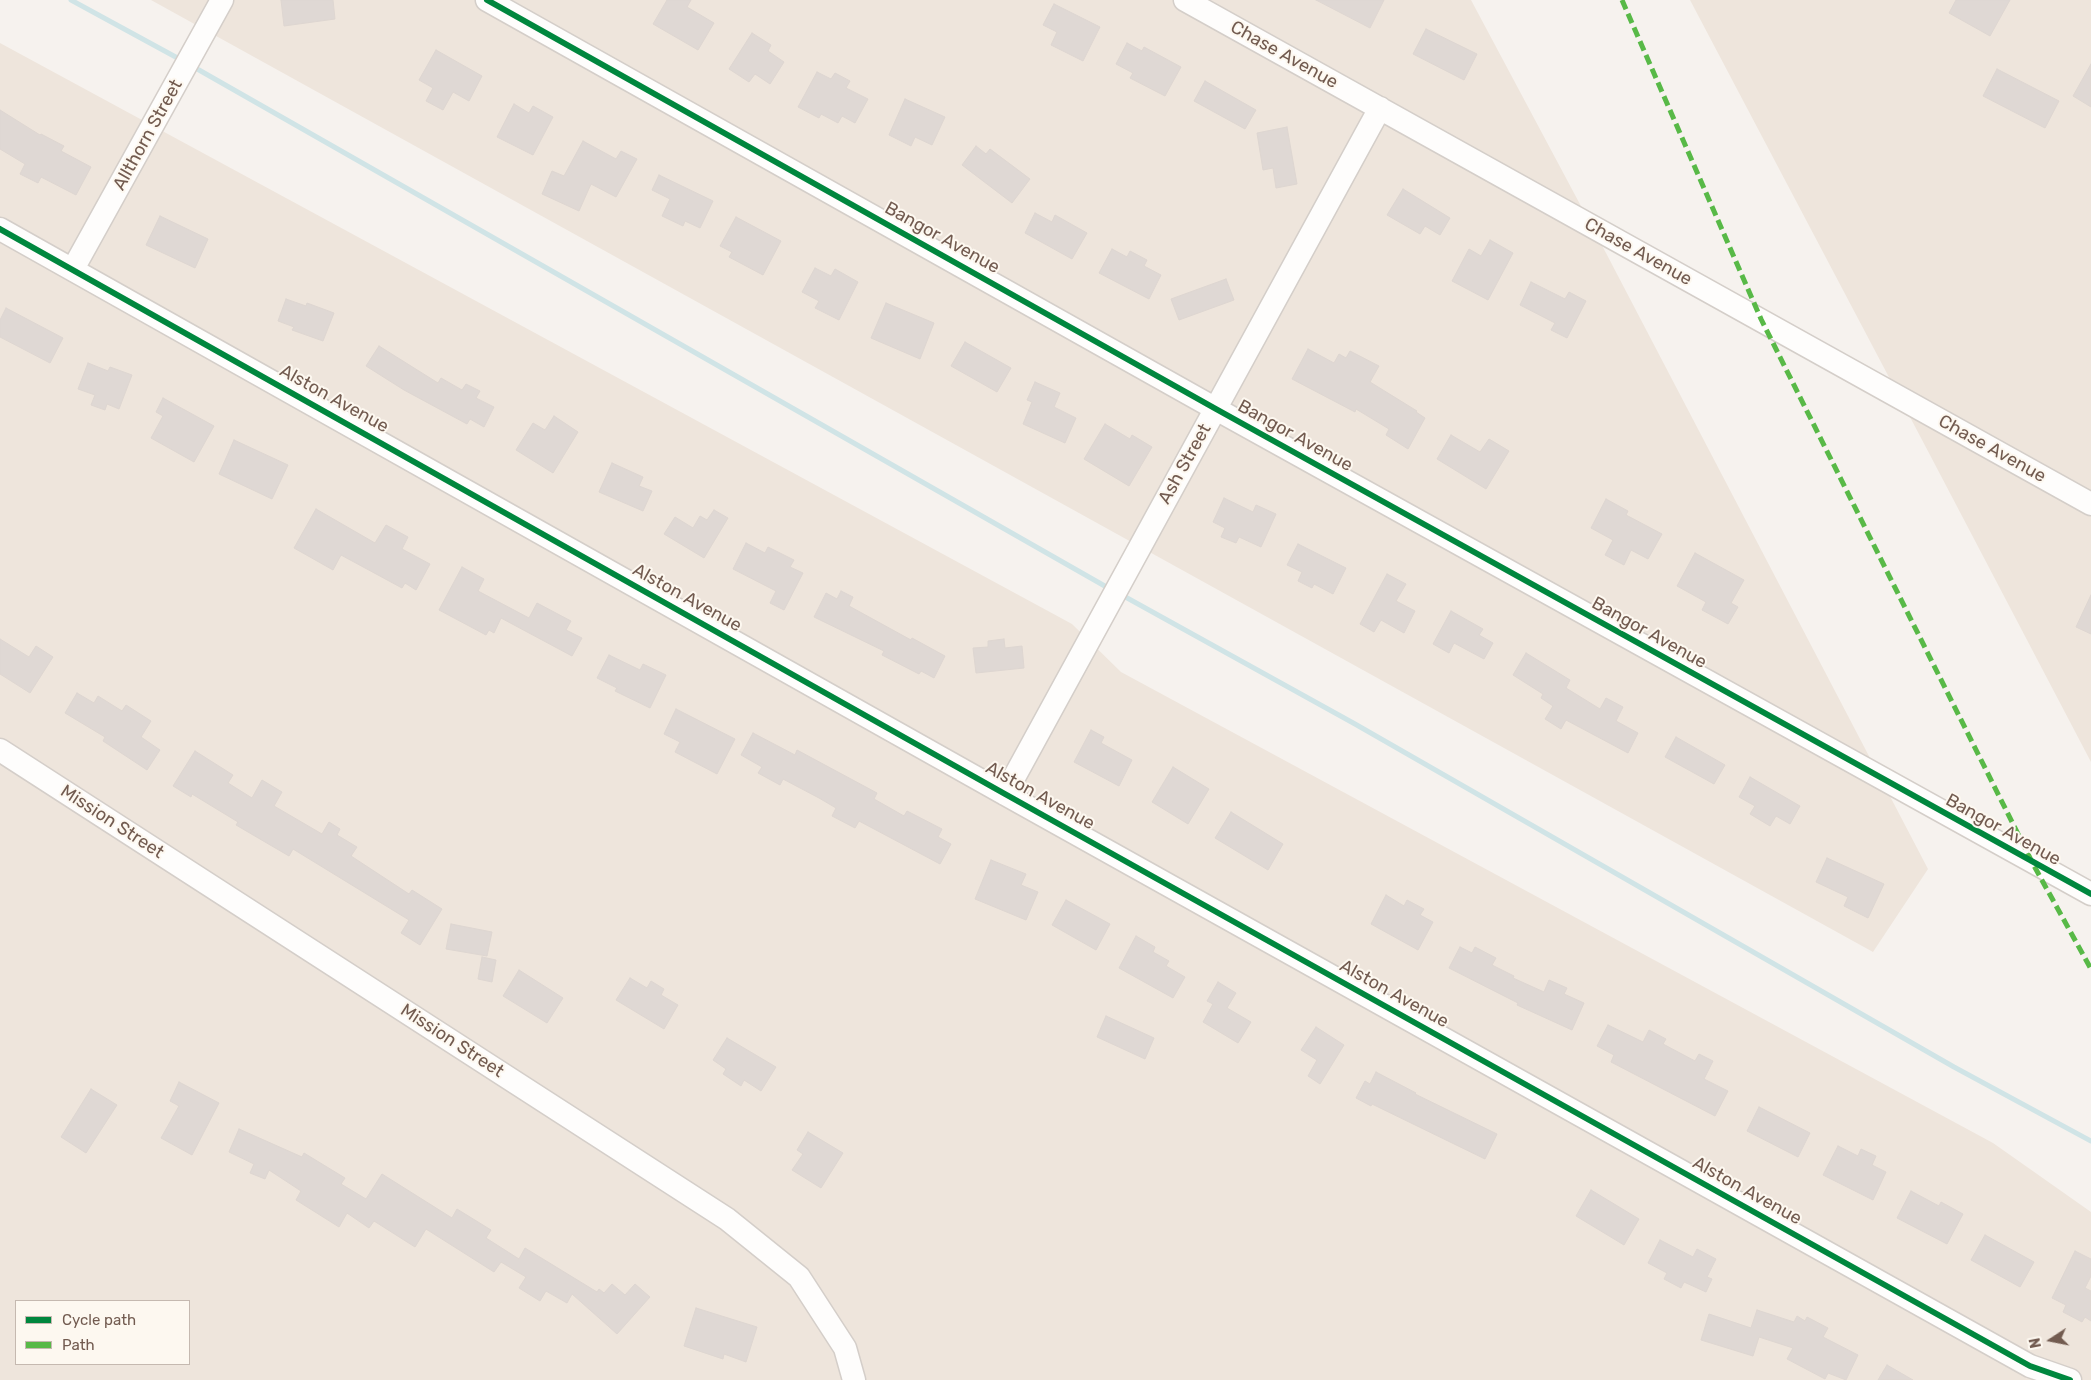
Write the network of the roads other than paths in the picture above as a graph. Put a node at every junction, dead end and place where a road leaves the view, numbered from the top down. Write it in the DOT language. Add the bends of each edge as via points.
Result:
graph roads {
  1 [pos="222,0"];
  2 [pos="487,0"];
  3 [pos="1185,0"];
  4 [pos="1380,108"];
  5 [pos="0,230"];
  6 [pos="73,269"];
  7 [pos="1216,409"];
  8 [pos="2091,504"];
  9 [pos="0,750"];
  10 [pos="1005,794"];
  11 [pos="2091,894"];
  12 [pos="854,1380"];
  13 [pos="2070,1380"];
  1 -- 6 [label="street, Allthorn Street"];
  2 -- 7 [label="street, Bangor Avenue"];
  3 -- 4 [label="street, Chase Avenue"];
  4 -- 7 [label="street, Ash Street"];
  4 -- 8 [label="street, Chase Avenue"];
  5 -- 6 [label="street, Alston Avenue"];
  6 -- 10 [label="street, Alston Avenue"];
  7 -- 10 [label="street, Ash Street"];
  7 -- 11 [label="street, Bangor Avenue"];
  9 -- 12 [label="street, Mission Street" via="727,1219 799,1277 845,1348"];
  10 -- 13 [label="street, Alston Avenue" via="2030,1366"];
}
